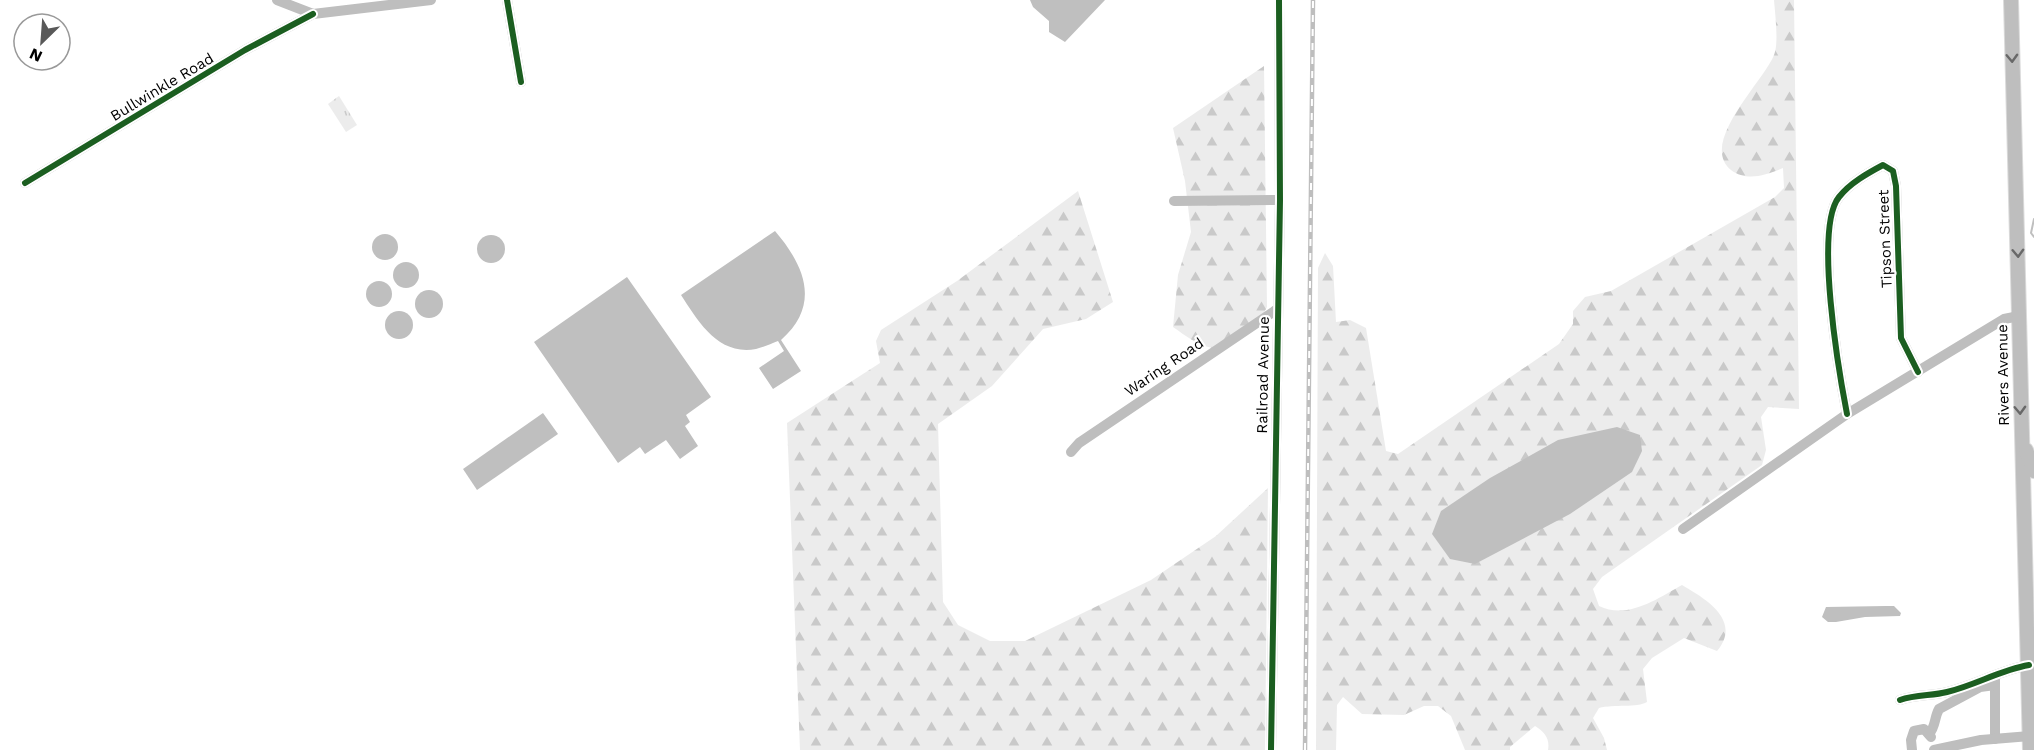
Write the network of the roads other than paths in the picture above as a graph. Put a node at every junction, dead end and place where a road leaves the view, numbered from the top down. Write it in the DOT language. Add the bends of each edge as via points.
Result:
graph roads {
  1 [pos="277,0"];
  2 [pos="431,0"];
  3 [pos="507,0"];
  4 [pos="1279,0"];
  5 [pos="2011,0"];
  6 [pos="313,14"];
  7 [pos="521,82"];
  8 [pos="25,183"];
  9 [pos="1280,200"];
  10 [pos="1174,201"];
  11 [pos="1276,310"];
  12 [pos="2019,316"];
  13 [pos="1918,372"];
  14 [pos="1847,414"];
  15 [pos="2021,436"];
  16 [pos="1071,452"];
  17 [pos="2034,459"];
  18 [pos="2034,471"];
  19 [pos="1683,529"];
  20 [pos="2034,532"];
  21 [pos="2030,548"];
  22 [pos="2029,665"];
  23 [pos="1995,679"];
  24 [pos="1900,700"];
  25 [pos="1929,734"];
  26 [pos="1995,739"];
  27 [pos="2030,743"];
  28 [pos="1935,749"];
  29 [pos="1271,750"];
  30 [pos="1912,750"];
  1 -- 6 [label="street"];
  2 -- 6 [label="street"];
  3 -- 7 [label="street"];
  4 -- 9 [label="street, Railroad Avenue"];
  5 -- 12 [label="main road, Rivers Avenue, one-way"];
  6 -- 8 [label="street, Bullwinkle Road"];
  9 -- 10 [label="street"];
  9 -- 11 [label="street, Railroad Avenue"];
  11 -- 16 [label="street, Waring Road"];
  11 -- 29 [label="street, Railroad Avenue"];
  12 -- 13 [label="street" via="2004,319"];
  12 -- 15 [label="main road, Rivers Avenue, one-way"];
  13 -- 14 [label="street"];
  13 -- 14 [label="street, Tipson Street" via="1901,338 1896,186 1893,171 1883,165 1838,198 1832,218 1828,250 1830,292 1835,351"];
  14 -- 19 [label="street"];
  15 -- 17 [label="main road"];
  15 -- 18 [label="main road"];
  15 -- 21 [label="main road, Rivers Avenue"];
  20 -- 21 [label="main road"];
  21 -- 22 [label="main road, Rivers Avenue"];
  22 -- 23 [label="street"];
  22 -- 27 [label="main road, Rivers Avenue"];
  23 -- 24 [label="street"];
  23 -- 25 [label="street" via="1939,709 1935,728"];
  23 -- 26 [label="street"];
  25 -- 28 [label="street"];
  25 -- 30 [label="street" via="1924,729 1914,731"];
  26 -- 27 [label="street"];
  26 -- 28 [label="street"];
}
